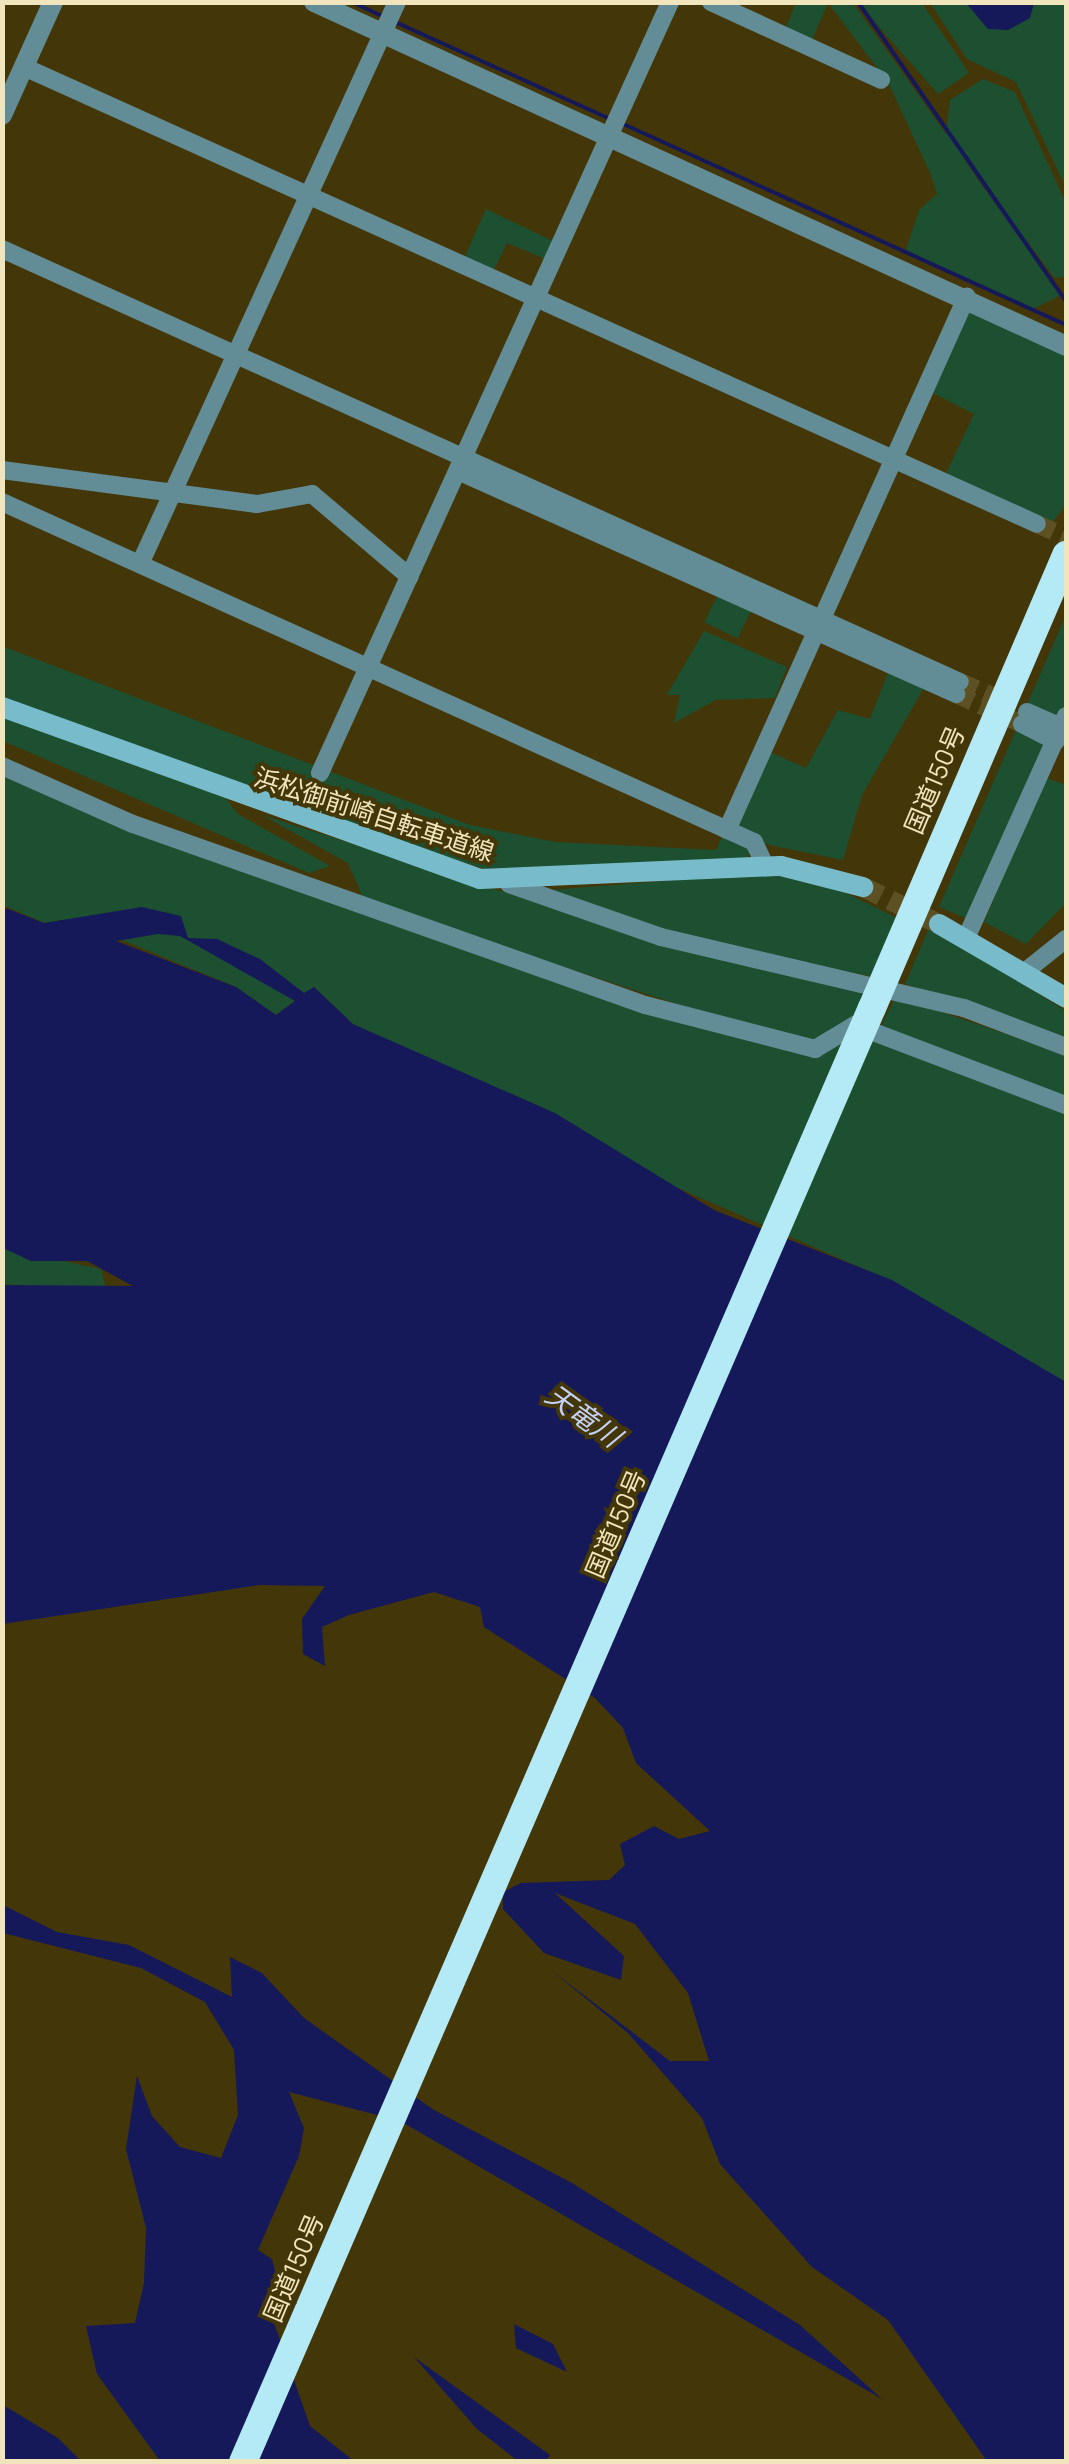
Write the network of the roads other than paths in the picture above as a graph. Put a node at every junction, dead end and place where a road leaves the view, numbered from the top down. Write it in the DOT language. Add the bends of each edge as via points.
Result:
graph roads {
  1 [pos="53,2"];
  2 [pos="314,2"];
  3 [pos="396,2"];
  4 [pos="670,2"];
  5 [pos="711,2"];
  6 [pos="383,33"];
  7 [pos="24,67"];
  8 [pos="880,80"];
  9 [pos="2,116"];
  10 [pos="608,136"];
  11 [pos="309,195"];
  12 [pos="2,249"];
  13 [pos="967,296"];
  14 [pos="535,299"];
  15 [pos="1066,346"];
  16 [pos="235,355"];
  17 [pos="893,460"];
  18 [pos="461,464"];
  19 [pos="2,470"];
  20 [pos="172,494"];
  21 [pos="2,502"];
  22 [pos="1037,524"];
  23 [pos="1066,555"];
  24 [pos="140,564"];
  25 [pos="410,577"];
  26 [pos="819,626"];
  27 [pos="370,668"];
  28 [pos="958,688"];
  29 [pos="2,707"];
  30 [pos="1025,718"];
  31 [pos="1063,728"];
  32 [pos="2,766"];
  33 [pos="320,773"];
  34 [pos="727,830"];
  35 [pos="766,866"];
  36 [pos="509,884"];
  37 [pos="862,887"];
  38 [pos="939,924"];
  39 [pos="968,936"];
  40 [pos="1066,940"];
  41 [pos="1026,970"];
  42 [pos="1064,994"];
  43 [pos="878,998"];
  44 [pos="1066,1046"];
  45 [pos="1066,1105"];
  46 [pos="243,2462"];
  1 -- 7 [label="street"];
  2 -- 6 [label="street"];
  3 -- 6 [label="street"];
  4 -- 10 [label="street"];
  5 -- 8 [label="street"];
  6 -- 10 [label="street"];
  6 -- 11 [label="street"];
  7 -- 9 [label="street"];
  7 -- 11 [label="street"];
  10 -- 13 [label="street"];
  10 -- 14 [label="street"];
  11 -- 14 [label="street"];
  11 -- 16 [label="street"];
  12 -- 16 [label="street"];
  13 -- 15 [label="street"];
  13 -- 17 [label="street"];
  14 -- 17 [label="street"];
  14 -- 18 [label="street"];
  16 -- 18 [label="street"];
  16 -- 20 [label="street"];
  17 -- 22 [label="street"];
  17 -- 26 [label="street"];
  18 -- 25 [label="street"];
  18 -- 26 [label="street"];
  19 -- 20 [label="street"];
  20 -- 24 [label="street"];
  20 -- 25 [label="street" via="257,504 312,494"];
  21 -- 24 [label="street"];
  23 -- 43 [label="highway, 国道150号"];
  24 -- 27 [label="street"];
  25 -- 27 [label="street"];
  26 -- 28 [label="street"];
  26 -- 34 [label="street"];
  27 -- 33 [label="street"];
  27 -- 34 [label="street"];
  29 -- 36 [label="main road, 浜松御前崎自転車道線" via="372,846"];
  30 -- 31 [label="street"];
  31 -- 39 [label="street"];
  32 -- 45 [label="street" via="133,824 645,1005 815,1049 855,1024"];
  34 -- 35 [label="street" via="760,848"];
  35 -- 36 [label="main road, 浜松御前崎自転車道線"];
  35 -- 37 [label="main road, 浜松御前崎自転車道線"];
  36 -- 43 [label="street" via="661,938"];
  38 -- 39 [label="main road"];
  39 -- 41 [label="main road"];
  40 -- 41 [label="street"];
  41 -- 42 [label="main road"];
  43 -- 44 [label="street"];
  43 -- 46 [label="highway, 国道150号, bridge"];
}
